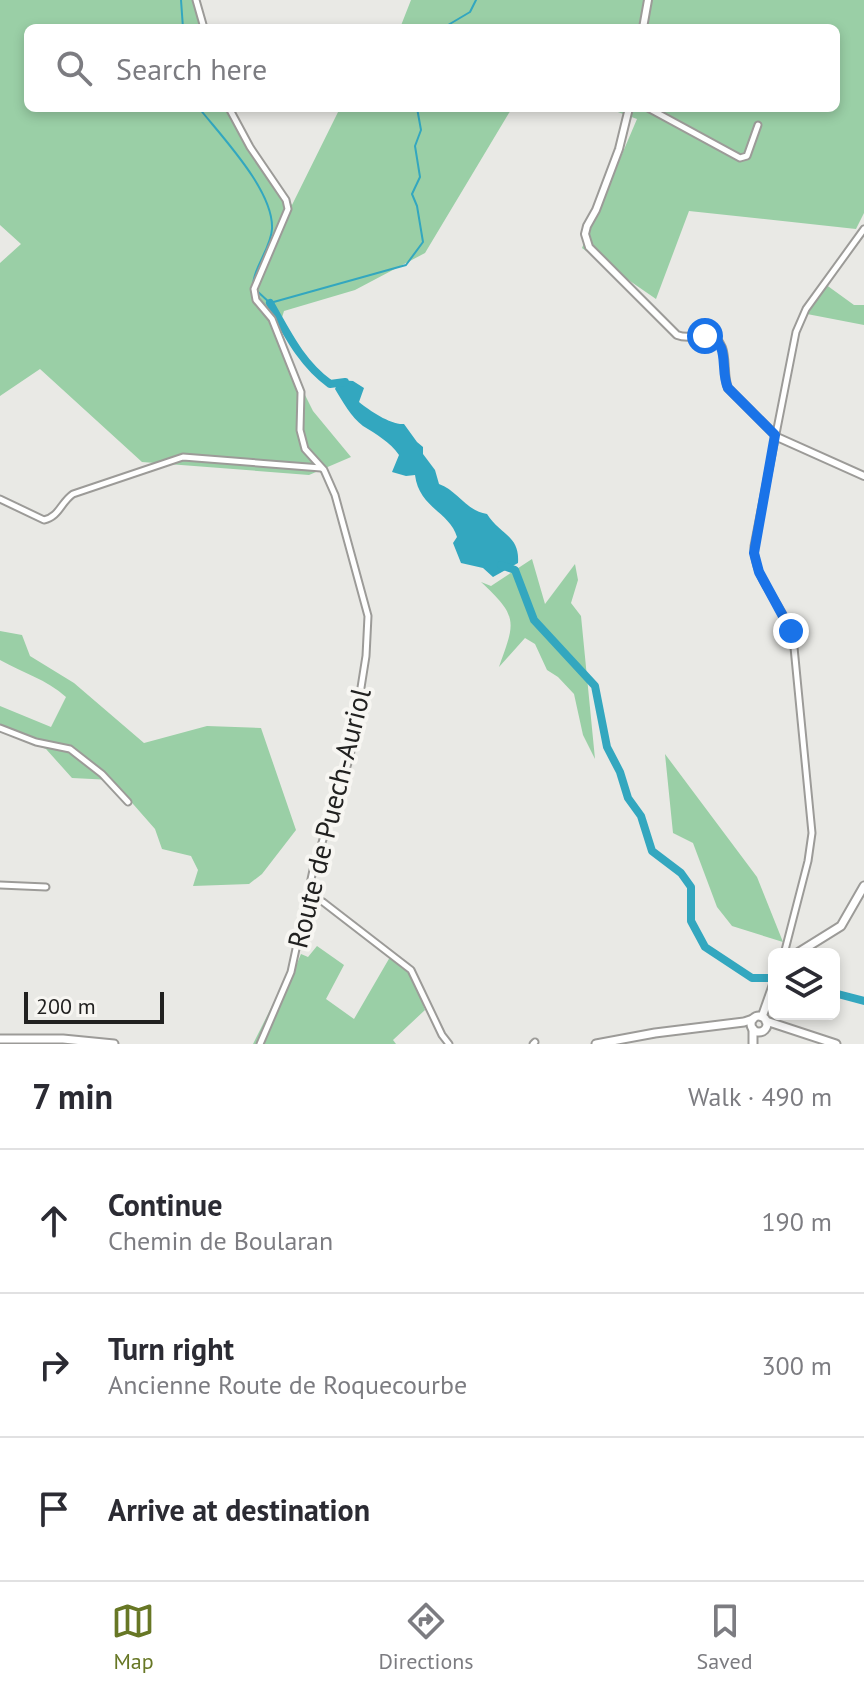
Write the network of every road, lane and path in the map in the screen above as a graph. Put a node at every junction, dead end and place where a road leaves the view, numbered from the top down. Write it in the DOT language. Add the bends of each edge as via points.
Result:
graph roads {
  1 [pos="196,0"];
  2 [pos="648,0"];
  3 [pos="203,24"];
  4 [pos="644,24"];
  5 [pos="231,112"];
  6 [pos="628,112"];
  7 [pos="655,112"];
  8 [pos="758,125"];
  9 [pos="864,229"];
  10 [pos="775,435"];
  11 [pos="322,468"];
  12 [pos="864,476"];
  13 [pos="0,499"];
  14 [pos="0,728"];
  15 [pos="128,802"];
  16 [pos="0,885"];
  17 [pos="864,886"];
  18 [pos="46,887"];
  19 [pos="308,896"];
  20 [pos="786,948"];
  21 [pos="806,948"];
  22 [pos="768,1003"];
  23 [pos="762,1023"];
  24 [pos="721,1026"];
  25 [pos="753,1029"];
  26 [pos="0,1039"];
  27 [pos="114,1044"];
  28 [pos="260,1044"];
  29 [pos="449,1044"];
  30 [pos="596,1044"];
  31 [pos="755,1044"];
  32 [pos="836,1044"];
  1 -- 3 [label="street"];
  2 -- 4 [label="street"];
  5 -- 11 [label="street, Route de Puech-Auriol" via="286,200 288,209 254,287 301,392 305,449"];
  6 -- 10 [label="street" via="586,241 677,335 716,340 723,351 728,388"];
  7 -- 8 [label="street" via="740,158 747,156"];
  9 -- 10 [label="street" via="802,316"];
  10 -- 12 [label="street"];
  10 -- 20 [label="street" via="754,553 793,637 812,825"];
  11 -- 13 [label="street" via="176,459 73,494 56,515 40,520"];
  11 -- 19 [label="street, Route de Puech-Auriol" via="335,495 368,616 354,738"];
  14 -- 15 [label="street" via="70,749"];
  16 -- 18 [label="street"];
  17 -- 21 [label="main road" via="841,926"];
  19 -- 28 [label="street, Route de Puech-Auriol" via="291,972"];
  19 -- 29 [label="street" via="411,970"];
  22 -- 23 [label="main road"];
  23 -- 24 [label="main road"];
  23 -- 25 [label="main road"];
  23 -- 31 [label="main road"];
  23 -- 32 [label="main road"];
  24 -- 25 [label="main road"];
  24 -- 30 [label="main road"];
  25 -- 31 [label="main road"];
  26 -- 27 [label="main road"];
}
